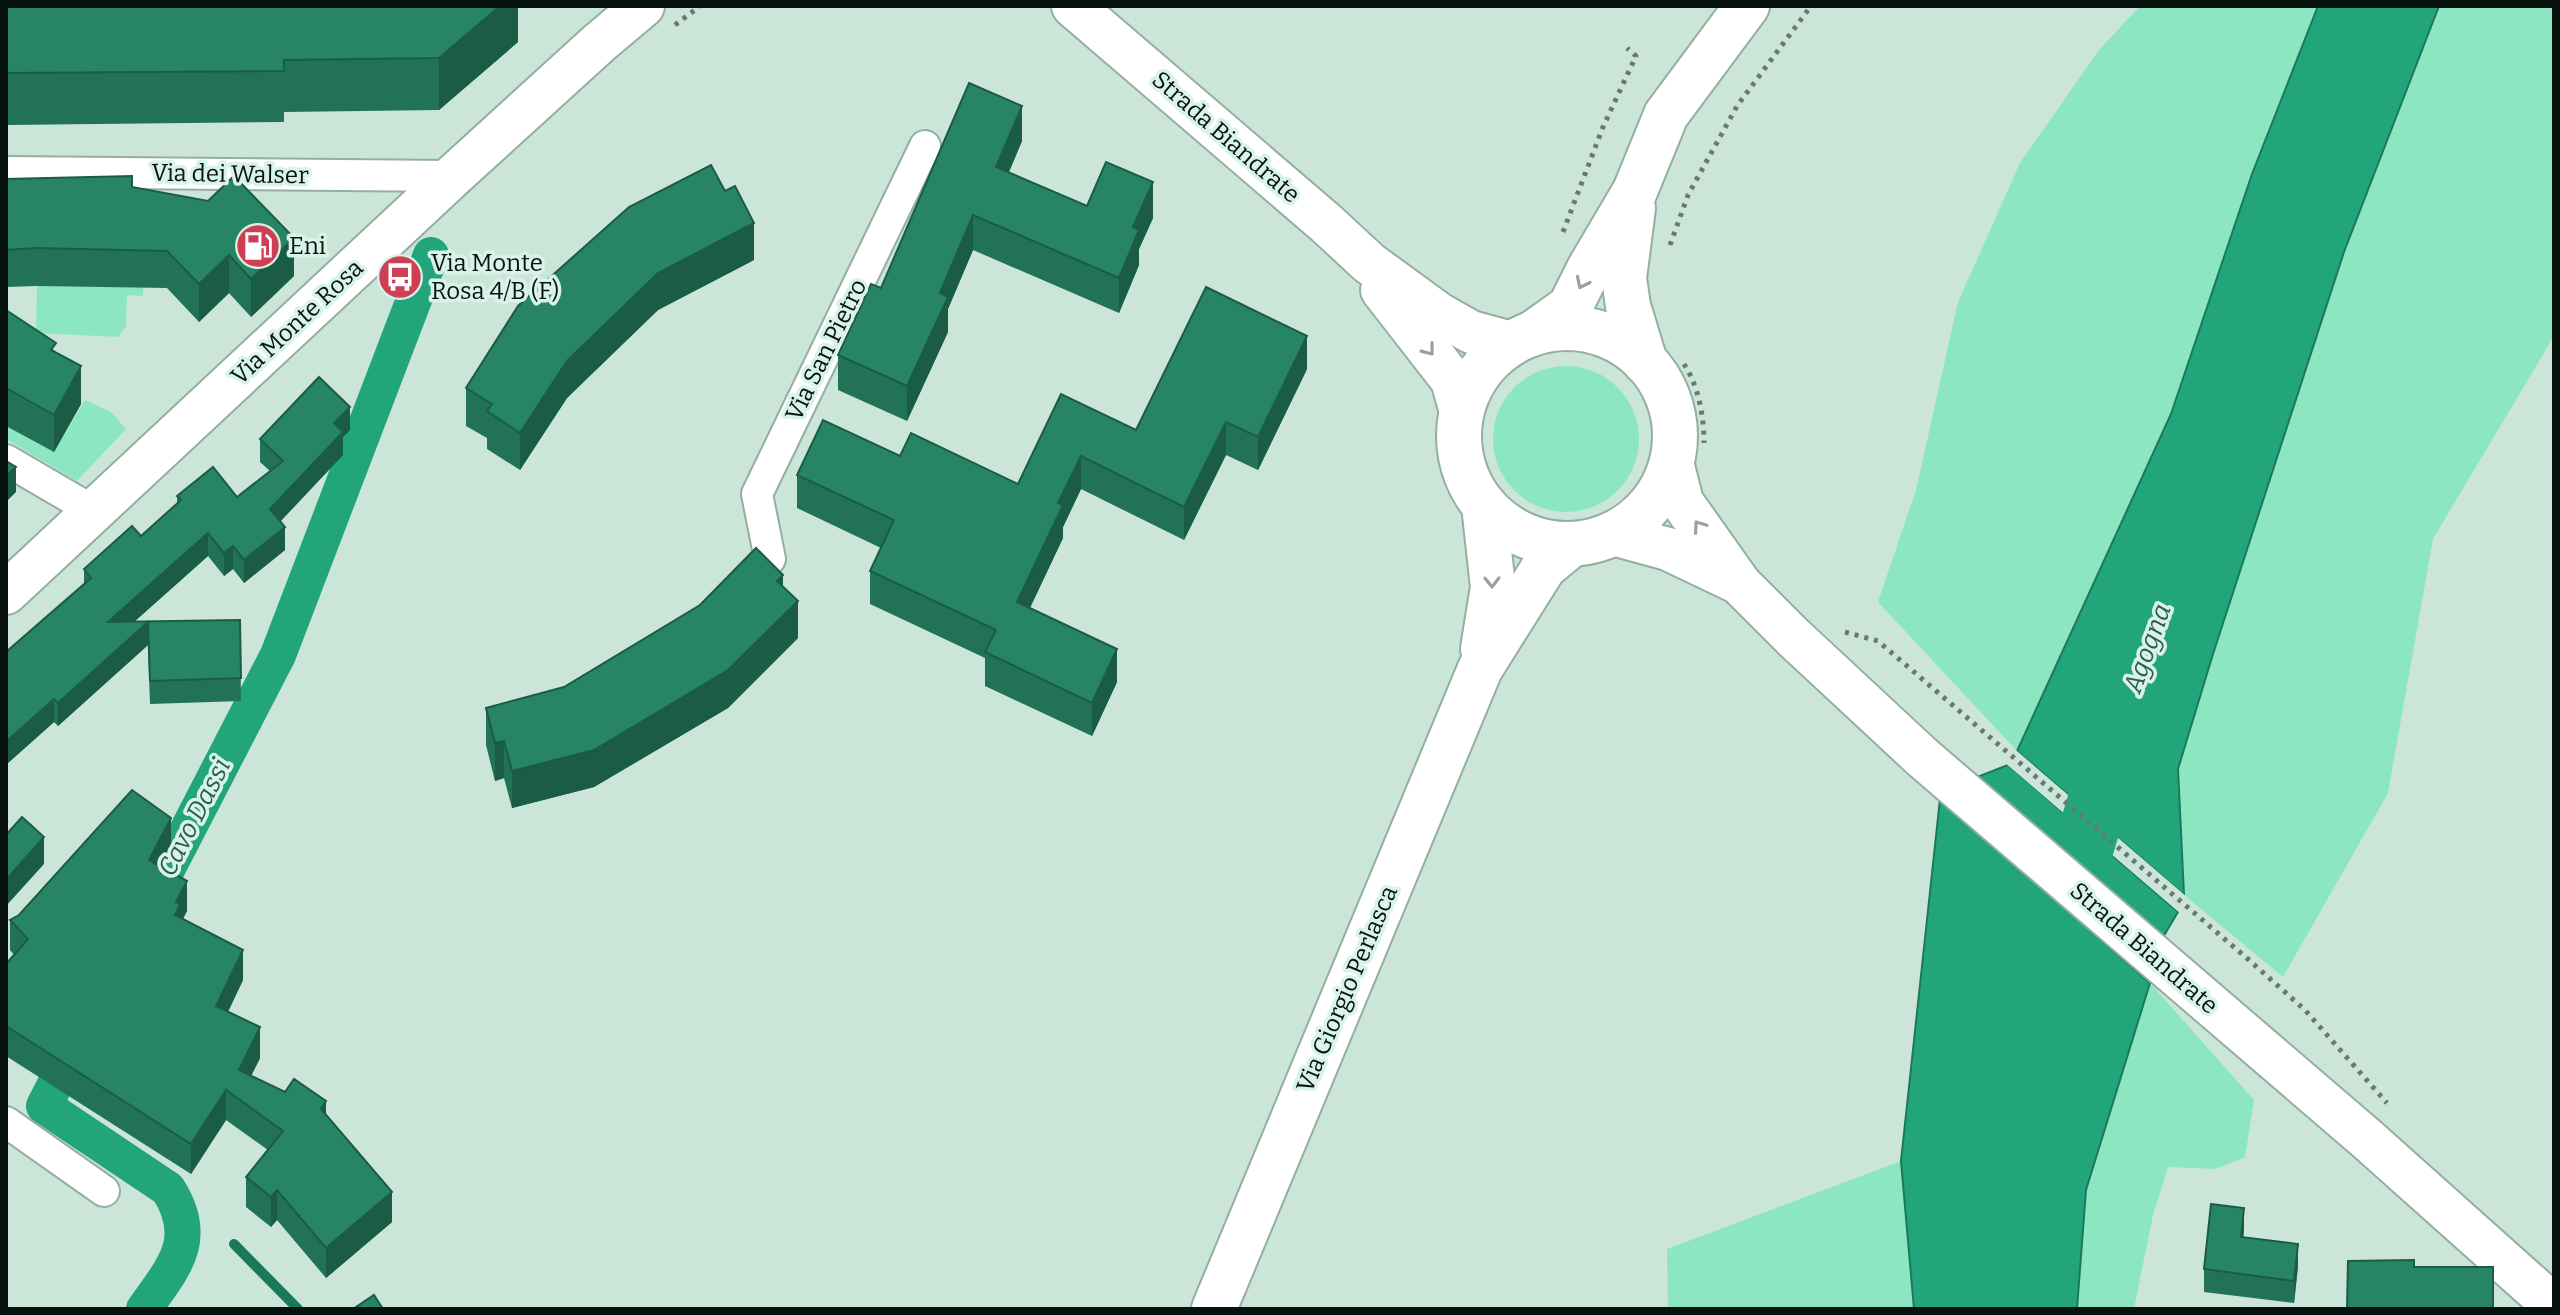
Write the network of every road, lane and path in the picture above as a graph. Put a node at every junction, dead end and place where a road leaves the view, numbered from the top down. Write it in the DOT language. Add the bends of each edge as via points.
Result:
graph roads {
  1 [pos="643,6"];
  2 [pos="1747,6"];
  3 [pos="1811,6"];
  4 [pos="1077,8"];
  5 [pos="1627,48"];
  6 [pos="925,146"];
  7 [pos="6,172"];
  8 [pos="453,176"];
  9 [pos="1635,191"];
  10 [pos="1561,237"];
  11 [pos="1669,248"];
  12 [pos="1369,263"];
  13 [pos="1522,338"];
  14 [pos="1663,360"];
  15 [pos="1461,412"];
  16 [pos="1688,456"];
  17 [pos="6,460"];
  18 [pos="1484,505"];
  19 [pos="95,512"];
  20 [pos="1593,539"];
  21 [pos="770,559"];
  22 [pos="1740,584"];
  23 [pos="6,593"];
  24 [pos="1833,629"];
  25 [pos="1480,669"];
  26 [pos="2249,960"];
  27 [pos="6,1122"];
  28 [pos="104,1191"];
  29 [pos="2554,1306"];
  30 [pos="1214,1309"];
  1 -- 8 [label="main road, Via Monte Rosa"];
  2 -- 9 [label="main road" via="1666,115"];
  3 -- 11 [label="path" via="1737,106 1688,195"];
  4 -- 12 [label="main road, Strada Biandrate"];
  5 -- 10 [label="path" via="1636,56"];
  6 -- 21 [label="street, Via San Pietro" via="757,494"];
  7 -- 8 [label="street, Via dei Walser"];
  8 -- 19 [label="main road, Via Monte Rosa"];
  9 -- 13 [label="main road, one-way" via="1570,307"];
  9 -- 14 [label="main road" via="1624,278 1628,306"];
  12 -- 13 [label="main road, Strada Biandrate" via="1471,332"];
  12 -- 15 [label="main road, Strada Biandrate, one-way" via="1383,292 1452,380"];
  13 -- 14 [label="main road" via="1562,328 1593,331"];
  13 -- 15 [label="main road" via="1488,361"];
  14 -- 16 [label="main road" via="1661,383 1675,435"];
  14 -- 16 [label="path" via="1688,371 1699,400 1704,422"];
  15 -- 18 [label="main road" via="1464,467"];
  16 -- 20 [label="main road" via="1640,516"];
  22 -- 16 [label="main road, Strada Biandrate, one-way" via="1682,502"];
  17 -- 19 [label="street"];
  18 -- 20 [label="main road" via="1502,522 1547,543"];
  18 -- 25 [label="main road, Via Giorgio Perlasca, one-way" via="1493,587"];
  19 -- 23 [label="main road, Via Monte Rosa"];
  20 -- 22 [label="main road, Strada Biandrate" via="1668,549"];
  20 -- 25 [label="main road, Via Giorgio Perlasca" via="1544,567"];
  22 -- 29 [label="main road, Strada Biandrate" via="1922,757"];
  24 -- 26 [label="path" via="1878,641"];
  25 -- 30 [label="main road, Via Giorgio Perlasca"];
  27 -- 28 [label="street"];
}
